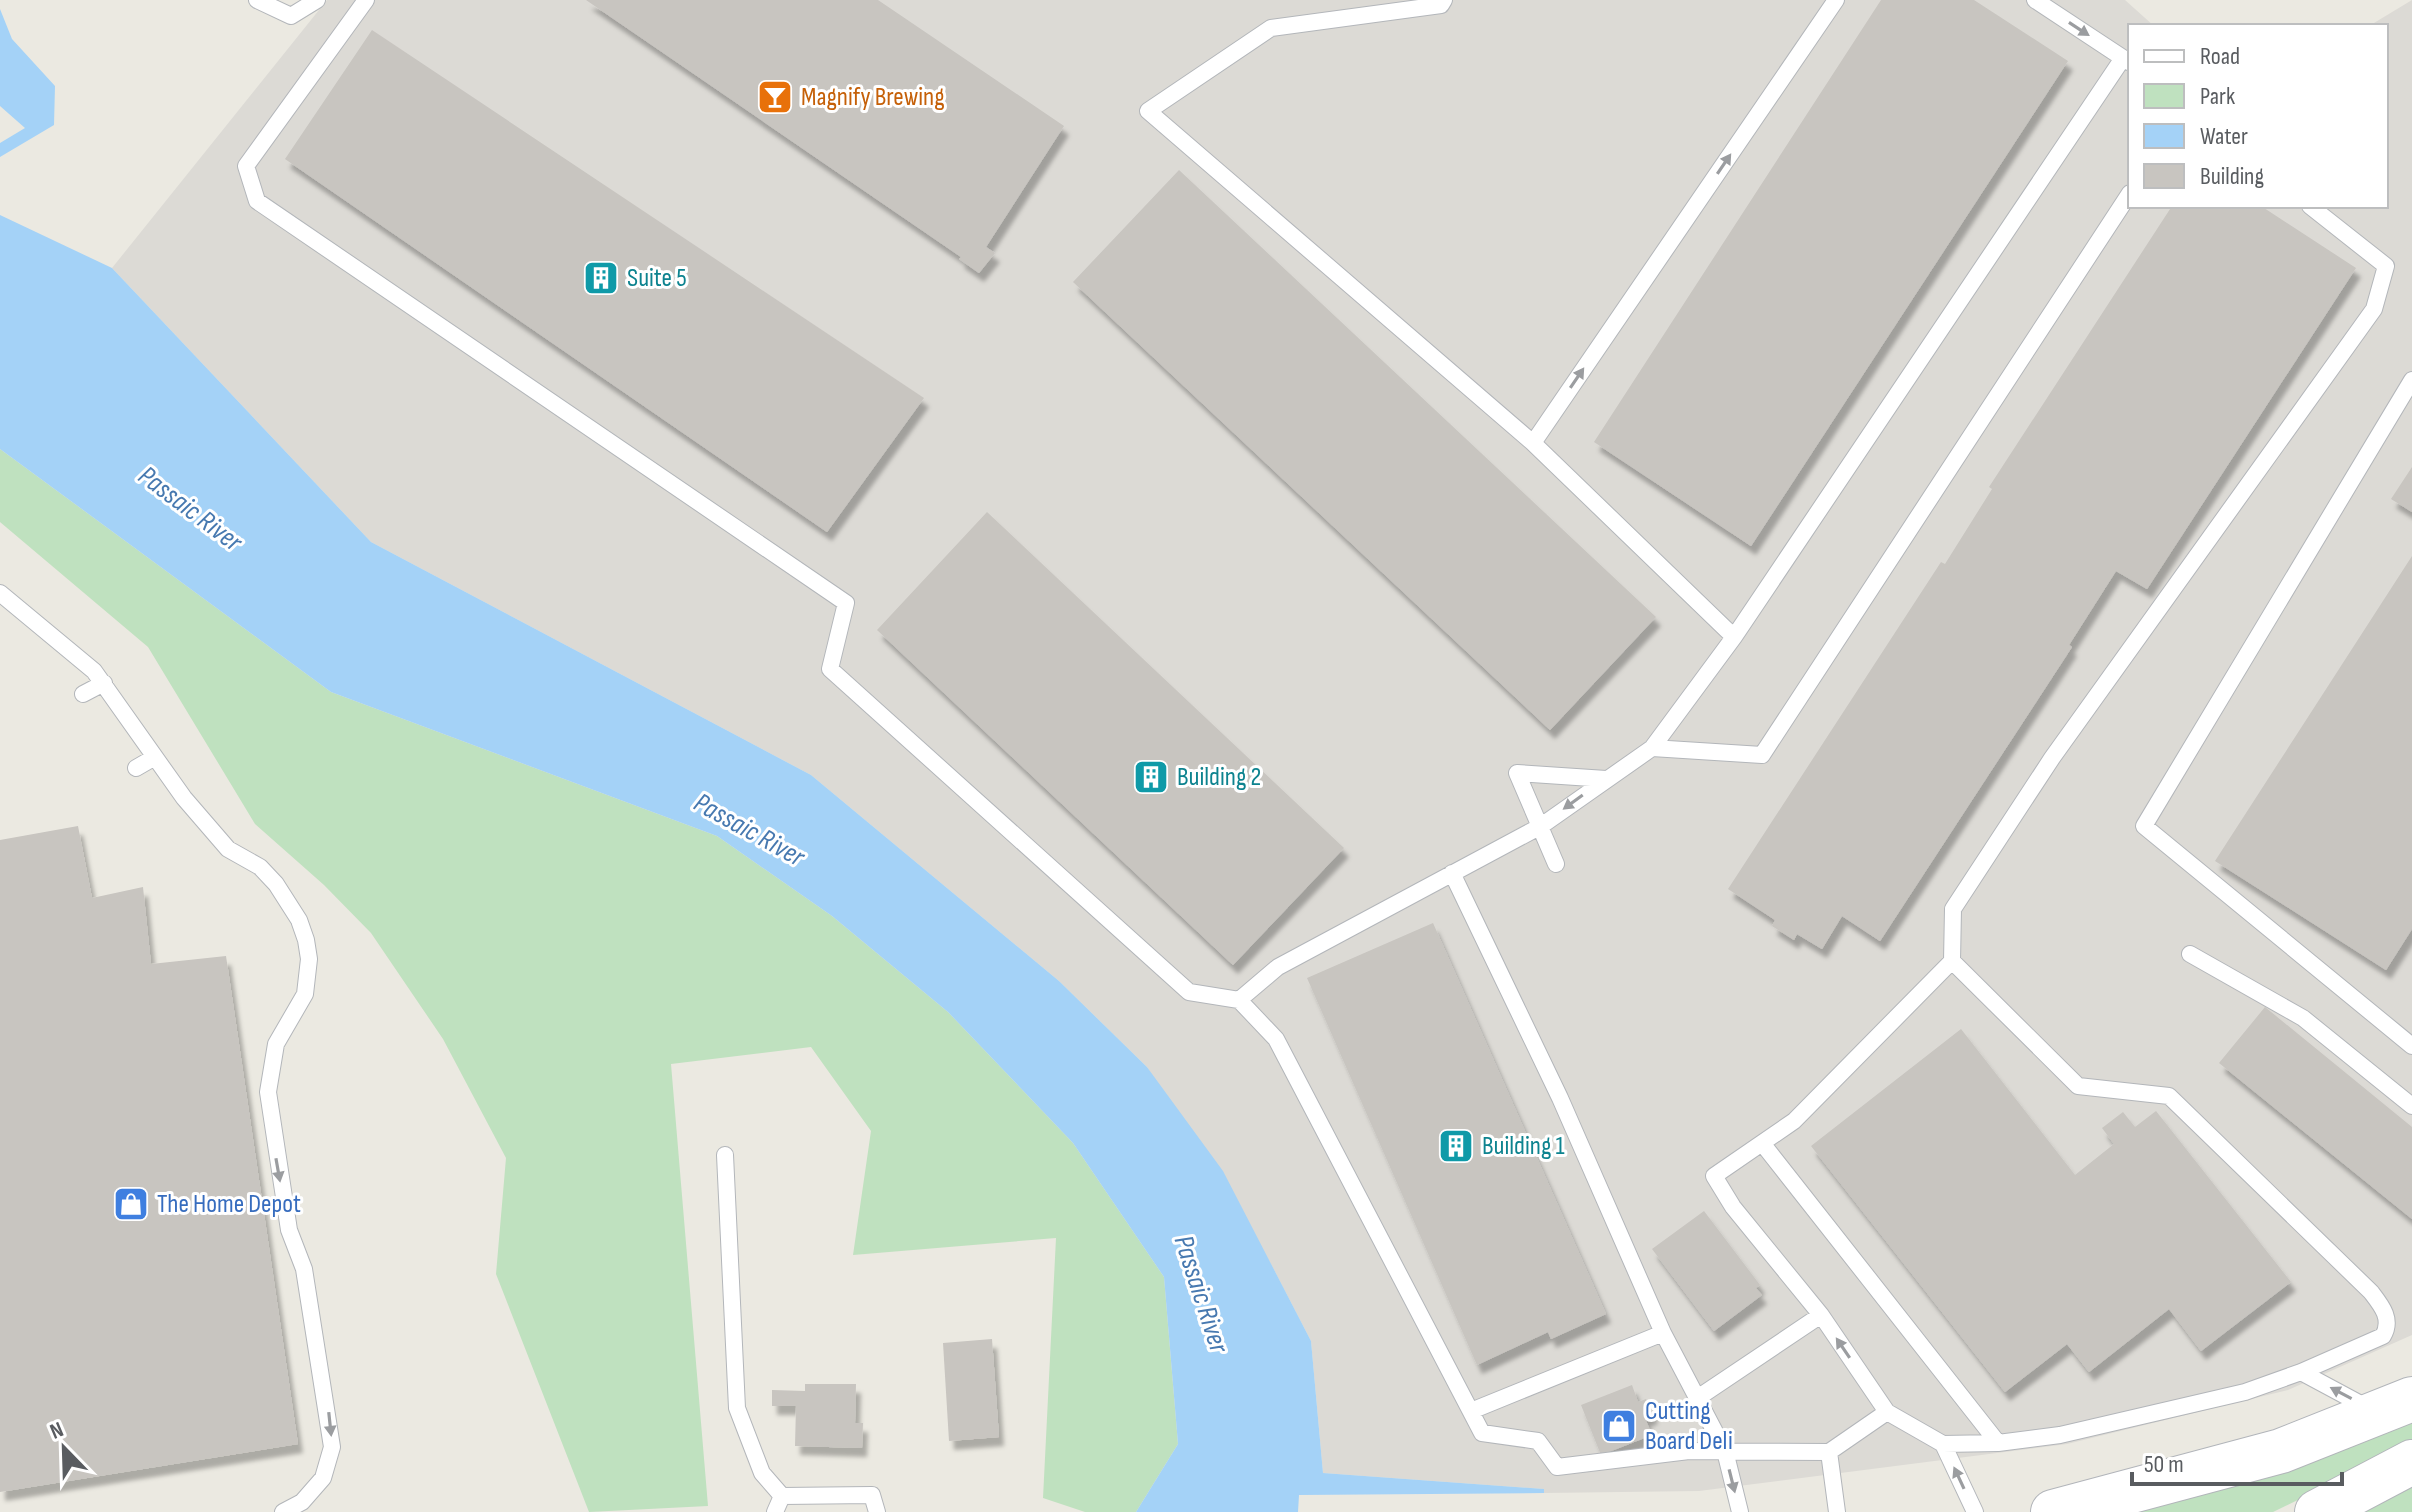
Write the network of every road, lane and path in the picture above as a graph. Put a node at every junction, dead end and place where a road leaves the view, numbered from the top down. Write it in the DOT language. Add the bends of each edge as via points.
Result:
graph roads {
  1 [pos="257,0"];
  2 [pos="317,0"];
  3 [pos="366,0"];
  4 [pos="1444,0"];
  5 [pos="1836,0"];
  6 [pos="2035,0"];
  7 [pos="2126,60"];
  8 [pos="2128,196"];
  9 [pos="2313,208"];
  10 [pos="2412,380"];
  11 [pos="1533,443"];
  12 [pos="0,593"];
  13 [pos="1734,637"];
  14 [pos="104,683"];
  15 [pos="83,694"];
  16 [pos="1652,748"];
  17 [pos="155,757"];
  18 [pos="136,768"];
  19 [pos="1606,779"];
  20 [pos="1541,826"];
  21 [pos="1556,864"];
  22 [pos="1452,873"];
  23 [pos="2190,954"];
  24 [pos="1952,961"];
  25 [pos="1239,1000"];
  26 [pos="2412,1046"];
  27 [pos="2412,1106"];
  28 [pos="1762,1143"];
  29 [pos="725,1155"];
  30 [pos="1821,1315"];
  31 [pos="1663,1333"];
  32 [pos="2301,1372"];
  33 [pos="1699,1397"];
  34 [pos="2396,1406"];
  35 [pos="1471,1411"];
  36 [pos="1887,1412"];
  37 [pos="1998,1443"];
  38 [pos="1943,1444"];
  39 [pos="1725,1451"];
  40 [pos="1829,1452"];
  41 [pos="2412,1462"];
  42 [pos="782,1496"];
  43 [pos="283,1512"];
  44 [pos="775,1512"];
  45 [pos="877,1512"];
  46 [pos="1740,1512"];
  47 [pos="1837,1512"];
  48 [pos="1975,1512"];
  49 [pos="2053,1512"];
  50 [pos="2317,1512"];
  1 -- 2 [label="lane" via="291,16"];
  3 -- 25 [label="lane" via="246,166 257,201 846,603 830,669 1189,992"];
  4 -- 11 [label="lane" via="1441,5 1271,28 1148,111"];
  11 -- 5 [label="lane, one-way"];
  6 -- 7 [label="lane, one-way"];
  7 -- 13 [label="lane"];
  8 -- 16 [label="lane" via="1762,755"];
  9 -- 24 [label="lane" via="2386,266 2374,309 2052,758 1953,909"];
  10 -- 26 [label="lane" via="2144,826"];
  11 -- 13 [label="lane"];
  12 -- 14 [label="lane"];
  13 -- 16 [label="lane"];
  14 -- 15 [label="lane"];
  14 -- 17 [label="lane"];
  16 -- 19 [label="lane"];
  17 -- 18 [label="lane"];
  17 -- 43 [label="lane, one-way" via="228,849 260,867 276,884 303,930 309,959 305,994 276,1044 268,1092 289,1230 304,1269 332,1447 323,1478 302,1502"];
  19 -- 20 [label="lane, one-way"];
  19 -- 20 [label="lane" via="1517,773"];
  20 -- 21 [label="lane"];
  20 -- 22 [label="lane"];
  22 -- 25 [label="lane" via="1278,967"];
  22 -- 31 [label="lane" via="1560,1098"];
  23 -- 27 [label="lane" via="2303,1018"];
  24 -- 28 [label="lane" via="1794,1121"];
  24 -- 32 [label="lane" via="2078,1086 2169,1096 2371,1292 2385,1313 2383,1336"];
  25 -- 35 [label="lane" via="1276,1039"];
  28 -- 30 [label="lane" via="1714,1176"];
  28 -- 37 [label="lane"];
  29 -- 42 [label="lane" via="737,1408 762,1473"];
  30 -- 33 [label="lane"];
  36 -- 30 [label="lane, one-way"];
  31 -- 33 [label="lane"];
  31 -- 35 [label="lane"];
  34 -- 32 [label="lane, one-way"];
  32 -- 37 [label="lane" via="2245,1392 2060,1435"];
  33 -- 39 [label="lane"];
  34 -- 49 [label="street" via="2281,1451"];
  35 -- 39 [label="lane" via="1482,1433 1538,1441 1557,1467"];
  36 -- 38 [label="lane"];
  36 -- 40 [label="lane"];
  37 -- 38 [label="lane"];
  48 -- 38 [label="lane, one-way"];
  39 -- 40 [label="lane"];
  39 -- 46 [label="lane, one-way"];
  40 -- 47 [label="lane"];
  41 -- 50 [label="street"];
  42 -- 44 [label="lane"];
  42 -- 45 [label="lane" via="872,1495"];
}
